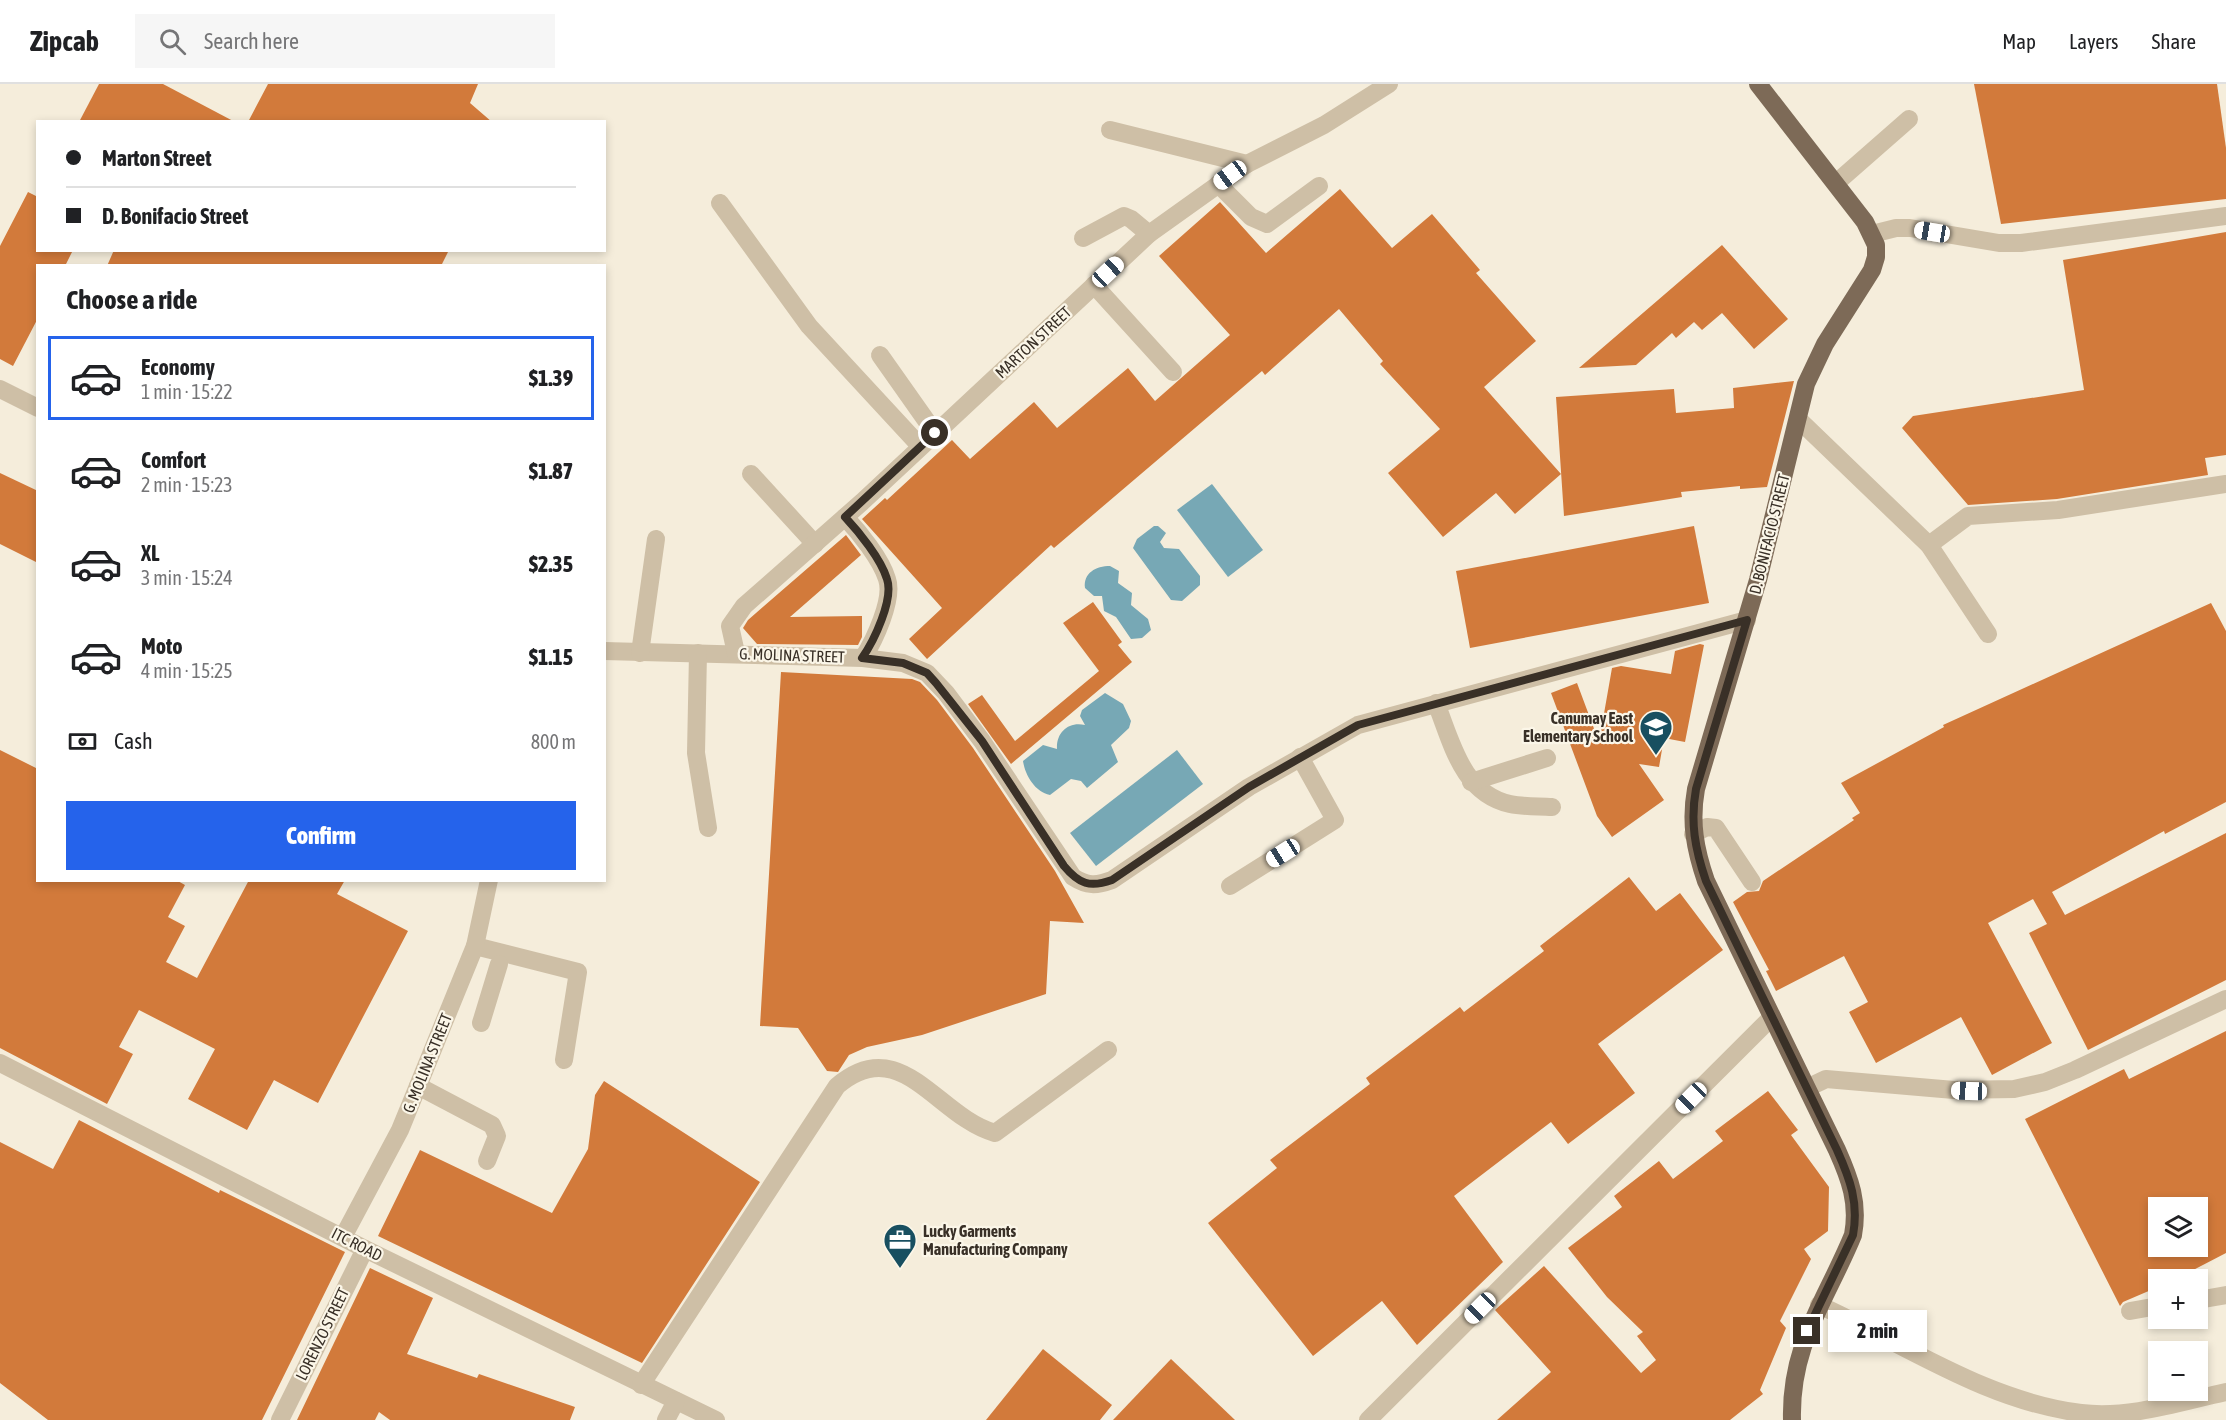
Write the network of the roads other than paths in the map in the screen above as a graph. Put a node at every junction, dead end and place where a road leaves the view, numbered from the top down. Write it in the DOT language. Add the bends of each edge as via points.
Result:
graph roads {
  1 [pos="1758,84"];
  2 [pos="1383,86"];
  3 [pos="1909,119"];
  4 [pos="1110,130"];
  5 [pos="1247,164"];
  6 [pos="1836,183"];
  7 [pos="1218,184"];
  8 [pos="1319,186"];
  9 [pos="720,203"];
  10 [pos="2226,216"];
  11 [pos="1149,234"];
  12 [pos="1872,234"];
  13 [pos="1083,238"];
  14 [pos="1094,285"];
  15 [pos="880,355"];
  16 [pos="1173,372"];
  17 [pos="0,389"];
  18 [pos="36,407"];
  19 [pos="1798,419"];
  20 [pos="935,433"];
  21 [pos="920,447"];
  22 [pos="751,474"];
  23 [pos="2226,484"];
  24 [pos="845,517"];
  25 [pos="656,539"];
  26 [pos="814,544"];
  27 [pos="1929,545"];
  28 [pos="1747,620"];
  29 [pos="1988,634"];
  30 [pos="606,651"];
  31 [pos="640,653"];
  32 [pos="698,653"];
  33 [pos="736,653"];
  34 [pos="862,658"];
  35 [pos="1436,703"];
  36 [pos="1300,757"];
  37 [pos="1547,758"];
  38 [pos="1471,782"];
  39 [pos="1552,807"];
  40 [pos="708,828"];
  41 [pos="1693,834"];
  42 [pos="489,882"];
  43 [pos="1752,882"];
  44 [pos="1230,886"];
  45 [pos="473,952"];
  46 [pos="500,964"];
  47 [pos="524,969"];
  48 [pos="2226,999"];
  49 [pos="1773,1017"];
  50 [pos="481,1023"];
  51 [pos="1108,1050"];
  52 [pos="564,1059"];
  53 [pos="0,1063"];
  54 [pos="418,1086"];
  55 [pos="1807,1088"];
  56 [pos="487,1161"];
  57 [pos="343,1237"];
  58 [pos="365,1249"];
  59 [pos="2226,1295"];
  60 [pos="2208,1298"];
  61 [pos="1819,1305"];
  62 [pos="2148,1308"];
  63 [pos="2130,1311"];
  64 [pos="641,1385"];
  65 [pos="2226,1392"];
  66 [pos="675,1401"];
  67 [pos="280,1420"];
  68 [pos="666,1420"];
  69 [pos="716,1420"];
  70 [pos="1368,1420"];
  71 [pos="1792,1420"];
  1 -- 6 [label="main road"];
  2 -- 5 [label="street, MARTON STREET" via="1324,125"];
  3 -- 6 [label="street"];
  4 -- 5 [label="street"];
  5 -- 7 [label="street, MARTON STREET"];
  6 -- 12 [label="main road"];
  7 -- 8 [label="street" via="1251,217 1267,224"];
  7 -- 11 [label="street, MARTON STREET"];
  9 -- 21 [label="street" via="809,326"];
  10 -- 12 [label="street" via="2021,243 1910,228"];
  11 -- 13 [label="street" via="1124,216"];
  11 -- 14 [label="street, MARTON STREET"];
  12 -- 19 [label="main road, D. BONIFACIO STREET" via="1876,257 1872,270 1816,360"];
  14 -- 16 [label="street"];
  14 -- 20 [label="street, MARTON STREET"];
  15 -- 20 [label="street"];
  17 -- 18 [label="street"];
  19 -- 27 [label="street"];
  19 -- 28 [label="main road, D. BONIFACIO STREET"];
  20 -- 21 [label="street, MARTON STREET"];
  21 -- 24 [label="street, MARTON STREET"];
  22 -- 26 [label="street"];
  23 -- 27 [label="street" via="2058,510 1968,516"];
  24 -- 26 [label="street, MARTON STREET"];
  24 -- 34 [label="street" via="860,533 888,580 884,611 872,644"];
  25 -- 31 [label="street"];
  26 -- 33 [label="street, MARTON STREET" via="735,617 730,626"];
  27 -- 29 [label="street"];
  28 -- 35 [label="street, G. MOLINA STREET"];
  28 -- 41 [label="main road, D. BONIFACIO STREET" via="1696,789"];
  30 -- 31 [label="street, G. MOLINA STREET"];
  31 -- 32 [label="street, G. MOLINA STREET"];
  32 -- 33 [label="street, G. MOLINA STREET"];
  32 -- 40 [label="street" via="696,753"];
  33 -- 34 [label="street, G. MOLINA STREET"];
  34 -- 36 [label="street, G. MOLINA STREET" via="903,663 927,673 976,733 1064,866 1085,885 1112,880 1268,770"];
  35 -- 36 [label="street, G. MOLINA STREET" via="1358,725"];
  35 -- 38 [label="street"];
  36 -- 44 [label="street" via="1335,820"];
  37 -- 38 [label="street"];
  38 -- 39 [label="street" via="1509,804"];
  41 -- 43 [label="street" via="1707,827 1716,828"];
  41 -- 49 [label="main road, D. BONIFACIO STREET" via="1706,881"];
  42 -- 45 [label="street, G. MOLINA STREET"];
  45 -- 46 [label="street"];
  45 -- 52 [label="street" via="578,972"];
  45 -- 54 [label="street, G. MOLINA STREET"];
  46 -- 47 [label="street"];
  46 -- 50 [label="street"];
  48 -- 55 [label="street" via="2045,1082 1984,1091 1826,1079"];
  49 -- 55 [label="main road, D. BONIFACIO STREET"];
  49 -- 70 [label="street"];
  51 -- 64 [label="street" via="995,1132 968,1120 906,1074 890,1068 867,1067 852,1073 837,1086"];
  53 -- 57 [label="street, ITC ROAD"];
  54 -- 56 [label="street" via="492,1125 497,1136"];
  54 -- 57 [label="street, G. MOLINA STREET" via="400,1130"];
  55 -- 61 [label="main road, D. BONIFACIO STREET" via="1848,1175 1856,1206 1853,1235"];
  57 -- 58 [label="street, ITC ROAD"];
  58 -- 64 [label="street, ITC ROAD"];
  58 -- 67 [label="street, LORENZO STREET"];
  59 -- 60 [label="street"];
  61 -- 65 [label="street" via="1979,1386 2073,1411 2128,1412"];
  61 -- 71 [label="main road, D. BONIFACIO STREET" via="1798,1355"];
  62 -- 63 [label="street"];
  64 -- 66 [label="street, ITC ROAD"];
  66 -- 68 [label="street"];
  66 -- 69 [label="street, ITC ROAD"];
}
